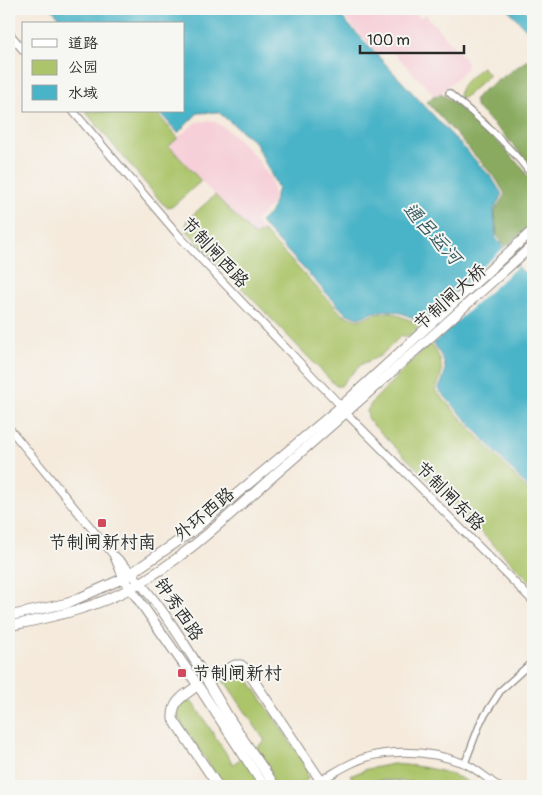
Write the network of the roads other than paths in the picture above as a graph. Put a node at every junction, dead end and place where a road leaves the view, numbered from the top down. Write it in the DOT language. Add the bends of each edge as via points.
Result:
graph roads {
  1 [pos="9,33"];
  2 [pos="22,49"];
  3 [pos="449,93"];
  4 [pos="74,112"];
  5 [pos="533,177"];
  6 [pos="530,232"];
  7 [pos="533,245"];
  8 [pos="386,370"];
  9 [pos="344,410"];
  10 [pos="9,428"];
  11 [pos="115,556"];
  12 [pos="132,572"];
  13 [pos="124,578"];
  14 [pos="141,582"];
  15 [pos="131,588"];
  16 [pos="533,601"];
  17 [pos="9,616"];
  18 [pos="9,626"];
  19 [pos="533,661"];
  20 [pos="207,680"];
  21 [pos="197,686"];
  22 [pos="226,721"];
  23 [pos="465,763"];
  24 [pos="321,781"];
  25 [pos="218,786"];
  26 [pos="264,786"];
  27 [pos="275,786"];
  28 [pos="309,786"];
  29 [pos="498,786"];
  1 -- 2 [label="street"];
  3 -- 5 [label="street" via="494,131"];
  4 -- 9 [label="street, 节制闸西路" via="180,238"];
  6 -- 8 [label="main road, 节制闸大桥"];
  7 -- 8 [label="main road, 节制闸大桥"];
  8 -- 9 [label="main road, 外环西路"];
  9 -- 12 [label="main road, 外环西路" via="190,533"];
  9 -- 14 [label="main road, 外环西路" via="207,534"];
  9 -- 16 [label="street, 节制闸东路"];
  10 -- 11 [label="street, 钟秀西路"];
  11 -- 12 [label="main road, 钟秀西路"];
  11 -- 13 [label="main road"];
  12 -- 13 [label="main road, 外环西路"];
  12 -- 14 [label="main road, 钟秀西路"];
  13 -- 15 [label="main road, 钟秀西路"];
  13 -- 17 [label="main road, 外环西路" via="68,603"];
  14 -- 15 [label="main road, 外环西路"];
  14 -- 20 [label="main road, 钟秀西路"];
  15 -- 18 [label="main road, 外环西路" via="74,612"];
  15 -- 21 [label="main road, 钟秀西路"];
  19 -- 23 [label="street" via="501,690 481,721"];
  20 -- 22 [label="main road, 钟秀西路"];
  20 -- 24 [label="main road" via="235,664 241,664"];
  21 -- 22 [label="main road, 钟秀西路"];
  21 -- 25 [label="main road" via="177,701 173,719"];
  22 -- 26 [label="main road, 钟秀西路"];
  22 -- 27 [label="main road, 钟秀西路"];
  23 -- 24 [label="street" via="417,753 386,754 350,764"];
  23 -- 29 [label="street"];
  24 -- 28 [label="street"];
}
